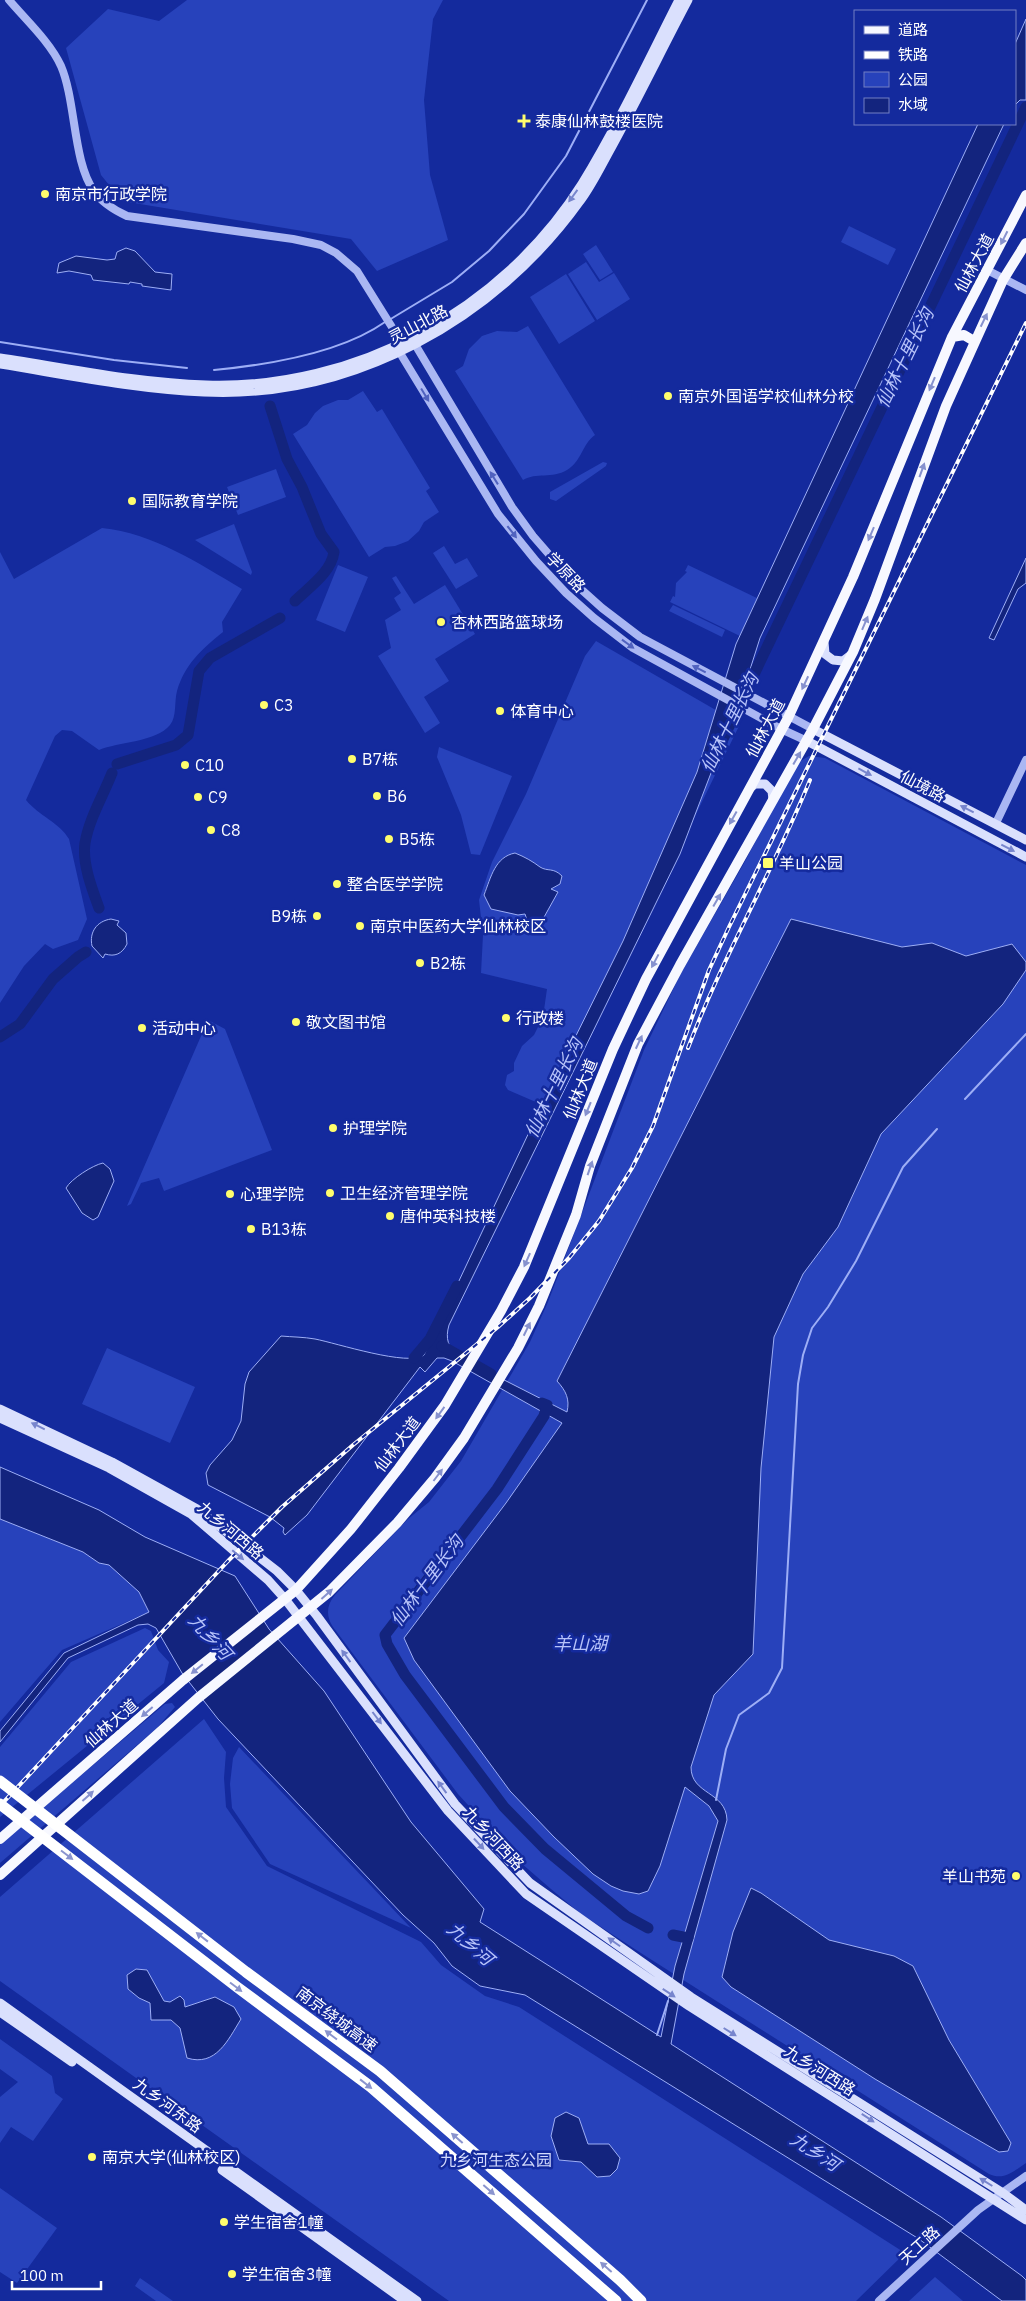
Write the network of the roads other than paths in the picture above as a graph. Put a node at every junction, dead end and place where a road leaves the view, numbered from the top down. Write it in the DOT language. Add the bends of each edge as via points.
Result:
graph roads {
  1 [pos="9,0"];
  2 [pos="679,0"];
  3 [pos="688,0"];
  4 [pos="1026,195"];
  5 [pos="1026,242"];
  6 [pos="987,270"];
  7 [pos="1003,280"];
  8 [pos="1026,290"];
  9 [pos="395,332"];
  10 [pos="952,337"];
  11 [pos="974,341"];
  12 [pos="412,343"];
  13 [pos="399,350"];
  14 [pos="0,358"];
  15 [pos="0,364"];
  16 [pos="824,641"];
  17 [pos="853,652"];
  18 [pos="788,718"];
  19 [pos="781,729"];
  20 [pos="813,729"];
  21 [pos="807,741"];
  22 [pos="1026,760"];
  23 [pos="750,788"];
  24 [pos="773,800"];
  25 [pos="996,823"];
  26 [pos="1026,840"];
  27 [pos="1026,858"];
  28 [pos="0,1409"];
  29 [pos="0,1418"];
  30 [pos="296,1590"];
  31 [pos="285,1599"];
  32 [pos="311,1608"];
  33 [pos="299,1617"];
  34 [pos="0,1781"];
  35 [pos="0,1804"];
  36 [pos="0,1839"];
  37 [pos="0,1875"];
  38 [pos="690,2001"];
  39 [pos="0,2003"];
  40 [pos="0,2012"];
  41 [pos="1026,2176"];
  42 [pos="1003,2193"];
  43 [pos="993,2199"];
  44 [pos="1026,2210"];
  45 [pos="1026,2220"];
  46 [pos="405,2301"];
  47 [pos="417,2301"];
  48 [pos="616,2301"];
  49 [pos="641,2301"];
  50 [pos="879,2301"];
  1 -- 9 [label="street, 学原路" via="60,66 67,85 84,171 102,201 127,216 321,245 357,270"];
  2 -- 12 [label="main road, 灵山北路, one-way" via="581,185 550,227 494,284"];
  3 -- 12 [label="main road, 灵山北路" via="579,203 530,260 501,287 454,323"];
  4 -- 6 [label="main road, 仙林大道, one-way"];
  5 -- 7 [label="main road, 仙林大道"];
  6 -- 7 [label="street"];
  6 -- 10 [label="main road, 仙林大道"];
  7 -- 8 [label="street"];
  11 -- 7 [label="main road, 仙林大道, one-way"];
  9 -- 12 [label="street, 学原路"];
  9 -- 13 [label="street, 学原路"];
  10 -- 11 [label="main road" via="964,335"];
  10 -- 16 [label="main road, 仙林大道, one-way"];
  17 -- 11 [label="main road, 仙林大道, one-way" via="946,406"];
  12 -- 13 [label="main road, 灵山北路"];
  18 -- 12 [label="street, 学原路, one-way" via="640,637 573,582 537,542 512,507"];
  13 -- 14 [label="main road, 灵山北路" via="306,376 206,385 125,377"];
  13 -- 15 [label="main road, 灵山北路" via="351,371 307,382 252,390 206,392 136,386"];
  13 -- 19 [label="street, 学原路, one-way" via="498,514 566,593 633,648"];
  16 -- 17 [label="main road" via="825,654 833,660 846,660"];
  16 -- 18 [label="main road, 仙林大道, one-way"];
  17 -- 20 [label="main road, 仙林大道"];
  18 -- 19 [label="main road, 仙林大道"];
  18 -- 20 [label="street, 学原路"];
  19 -- 21 [label="street, 学原路"];
  19 -- 23 [label="main road, 仙林大道"];
  20 -- 21 [label="main road, 仙林大道"];
  25 -- 20 [label="main road, 仙境路, one-way"];
  24 -- 21 [label="main road, 仙林大道, one-way"];
  21 -- 27 [label="main road, 仙境路, one-way"];
  22 -- 25 [label="street"];
  23 -- 24 [label="main road" via="755,784 765,784 772,791"];
  23 -- 30 [label="main road, 仙林大道, one-way" via="646,978 612,1049 528,1260 501,1311 445,1406 351,1529"];
  32 -- 24 [label="main road, 仙林大道, one-way" via="364,1559 416,1501 464,1438 504,1372 555,1268 576,1215 590,1166 638,1044"];
  25 -- 26 [label="main road, 仙境路"];
  30 -- 28 [label="main road, 九乡河西路, one-way" via="245,1545 197,1509 112,1462"];
  29 -- 31 [label="main road, 九乡河西路, one-way" via="109,1468 191,1514 268,1580"];
  30 -- 31 [label="main road, 仙林大道"];
  30 -- 32 [label="main road, 九乡河西路"];
  31 -- 33 [label="main road, 九乡河西路"];
  31 -- 36 [label="main road, 仙林大道, one-way" via="184,1680"];
  32 -- 33 [label="main road, 仙林大道"];
  38 -- 32 [label="main road, 九乡河西路, one-way" via="654,1970 530,1883 455,1804"];
  37 -- 33 [label="main road, 仙林大道, one-way" via="198,1698"];
  33 -- 38 [label="main road, 九乡河西路, one-way" via="448,1811 526,1894 649,1980"];
  49 -- 34 [label="highway, 南京绕城高速, one-way, bridge" via="380,2071 246,1972"];
  35 -- 48 [label="highway, one-way, bridge" via="370,2087"];
  42 -- 38 [label="main road, 九乡河西路, one-way"];
  38 -- 43 [label="main road, 九乡河西路, one-way"];
  39 -- 47 [label="main road, 九乡河东路"];
  40 -- 46 [label="main road, 九乡河东路"];
  41 -- 42 [label="street, 天工路"];
  42 -- 43 [label="street, 天工路"];
  42 -- 44 [label="main road, 九乡河西路"];
  43 -- 45 [label="main road, 九乡河西路"];
  43 -- 50 [label="street, 天工路"];
}
